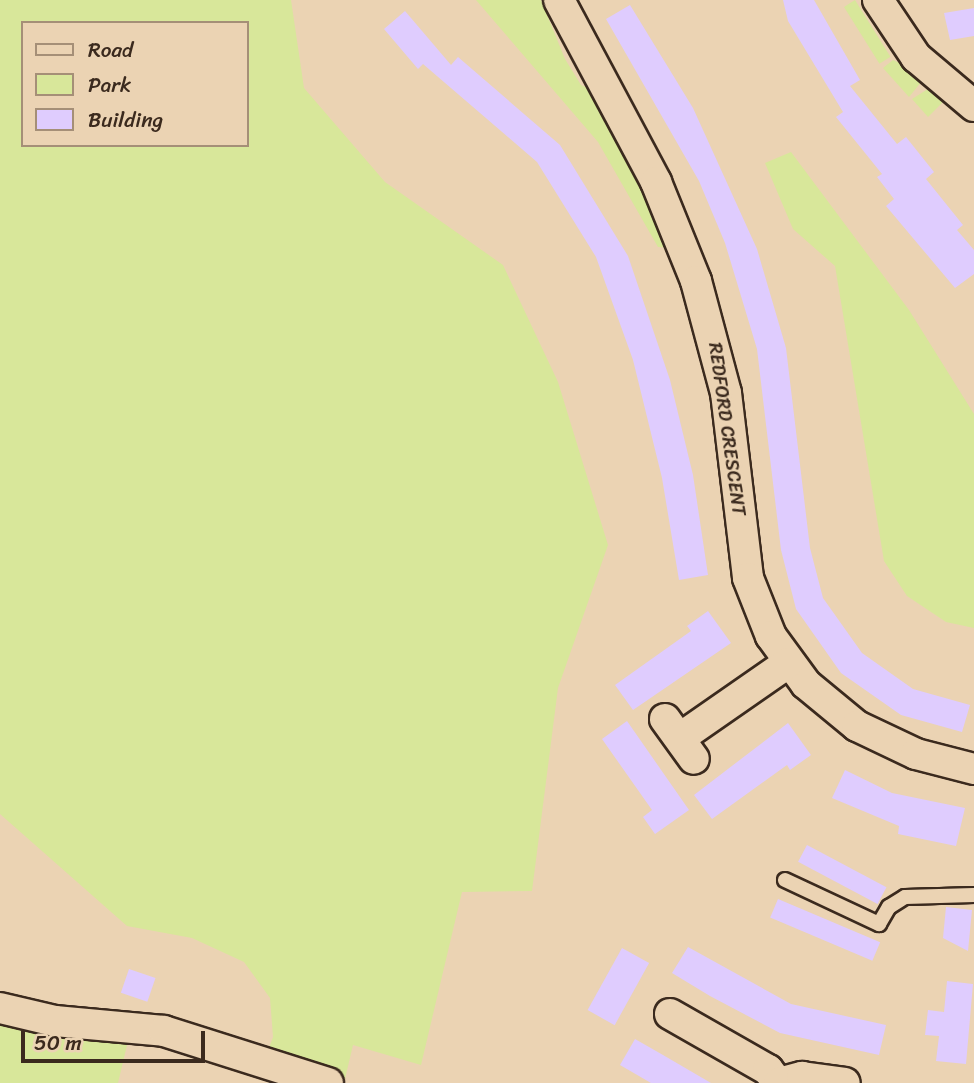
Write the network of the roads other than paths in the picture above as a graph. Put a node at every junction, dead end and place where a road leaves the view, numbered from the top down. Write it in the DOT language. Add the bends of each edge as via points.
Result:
graph roads {
  1 [pos="559,0"];
  2 [pos="877,0"];
  3 [pos="974,106"];
  4 [pos="788,663"];
  5 [pos="680,739"];
  6 [pos="974,769"];
  7 [pos="785,880"];
  8 [pos="974,895"];
  9 [pos="6,1010"];
  10 [pos="670,1014"];
  11 [pos="328,1083"];
  12 [pos="779,1083"];
  13 [pos="845,1083"];
  1 -- 4 [label="street, REDFORD CRESCENT" via="656,182 696,281 726,393 748,578 756,607"];
  2 -- 3 [label="street" via="916,57"];
  4 -- 5 [label="street"];
  4 -- 6 [label="street, REDFORD CRESCENT" via="857,726 916,754"];
  7 -- 8 [label="lane" via="879,923 889,907 905,897"];
  9 -- 11 [label="street" via="164,1031"];
  10 -- 12 [label="street" via="768,1070"];
  12 -- 13 [label="street" via="802,1077"];
}
